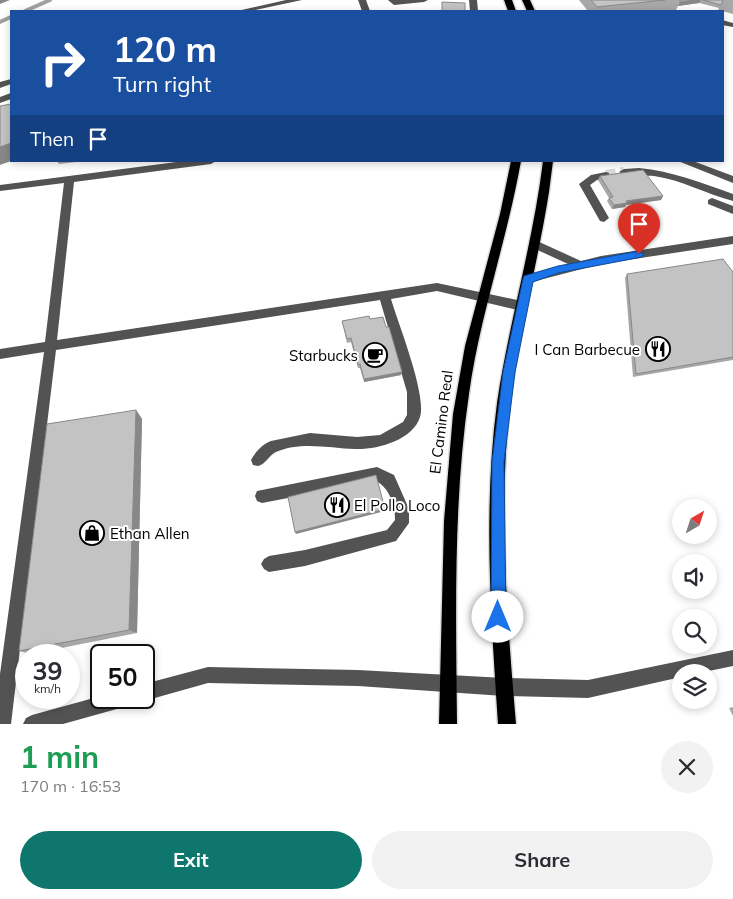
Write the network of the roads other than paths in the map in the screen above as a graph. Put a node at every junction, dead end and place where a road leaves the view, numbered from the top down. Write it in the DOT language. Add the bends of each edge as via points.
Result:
graph roads {
  1 [pos="298,0"];
  2 [pos="392,0"];
  3 [pos="424,0"];
  4 [pos="245,10"];
  5 [pos="203,162"];
  6 [pos="516,162"];
  7 [pos="548,162"];
  8 [pos="686,162"];
  9 [pos="624,172"];
  10 [pos="606,175"];
  11 [pos="69,179"];
  12 [pos="733,180"];
  13 [pos="0,188"];
  14 [pos="733,198"];
  15 [pos="712,202"];
  16 [pos="733,210"];
  17 [pos="604,218"];
  18 [pos="733,241"];
  19 [pos="536,244"];
  20 [pos="582,266"];
  21 [pos="528,279"];
  22 [pos="384,295"];
  23 [pos="485,297"];
  24 [pos="522,306"];
  25 [pos="51,346"];
  26 [pos="0,354"];
  27 [pos="258,460"];
  28 [pos="262,496"];
  29 [pos="269,564"];
  30 [pos="733,658"];
  31 [pos="448,683"];
  32 [pos="504,687"];
  33 [pos="155,689"];
  34 [pos="90,708"];
  35 [pos="2,724"];
  36 [pos="32,724"];
  37 [pos="448,724"];
  38 [pos="507,724"];
  1 -- 4 [label="street"];
  2 -- 3 [label="street" via="394,3"];
  5 -- 11 [label="street"];
  6 -- 23 [label="main road, El Camino Real" via="510,199"];
  7 -- 19 [label="main road"];
  8 -- 12 [label="street"];
  9 -- 14 [label="street" via="654,171 671,175"];
  10 -- 17 [label="street" via="594,177 584,184"];
  11 -- 13 [label="street"];
  11 -- 25 [label="street"];
  15 -- 16 [label="street"];
  18 -- 20 [label="street" via="602,260"];
  19 -- 20 [label="street"];
  19 -- 21 [label="main road"];
  20 -- 21 [label="street"];
  21 -- 24 [label="main road"];
  22 -- 23 [label="street" via="437,287"];
  22 -- 25 [label="street"];
  22 -- 27 [label="street" via="413,392 414,416 408,426 382,441 357,443 310,439 270,447"];
  23 -- 24 [label="street"];
  23 -- 31 [label="main road, El Camino Real" via="466,370 454,470"];
  24 -- 32 [label="main road" via="504,403 498,462 498,617"];
  25 -- 26 [label="street"];
  25 -- 35 [label="street"];
  28 -- 29 [label="street" via="377,474 389,480 402,509 402,523 391,536"];
  30 -- 32 [label="street" via="588,689"];
  31 -- 32 [label="street"];
  31 -- 33 [label="street" via="208,675"];
  31 -- 37 [label="main road, El Camino Real"];
  32 -- 38 [label="main road"];
  34 -- 36 [label="street"];
}
